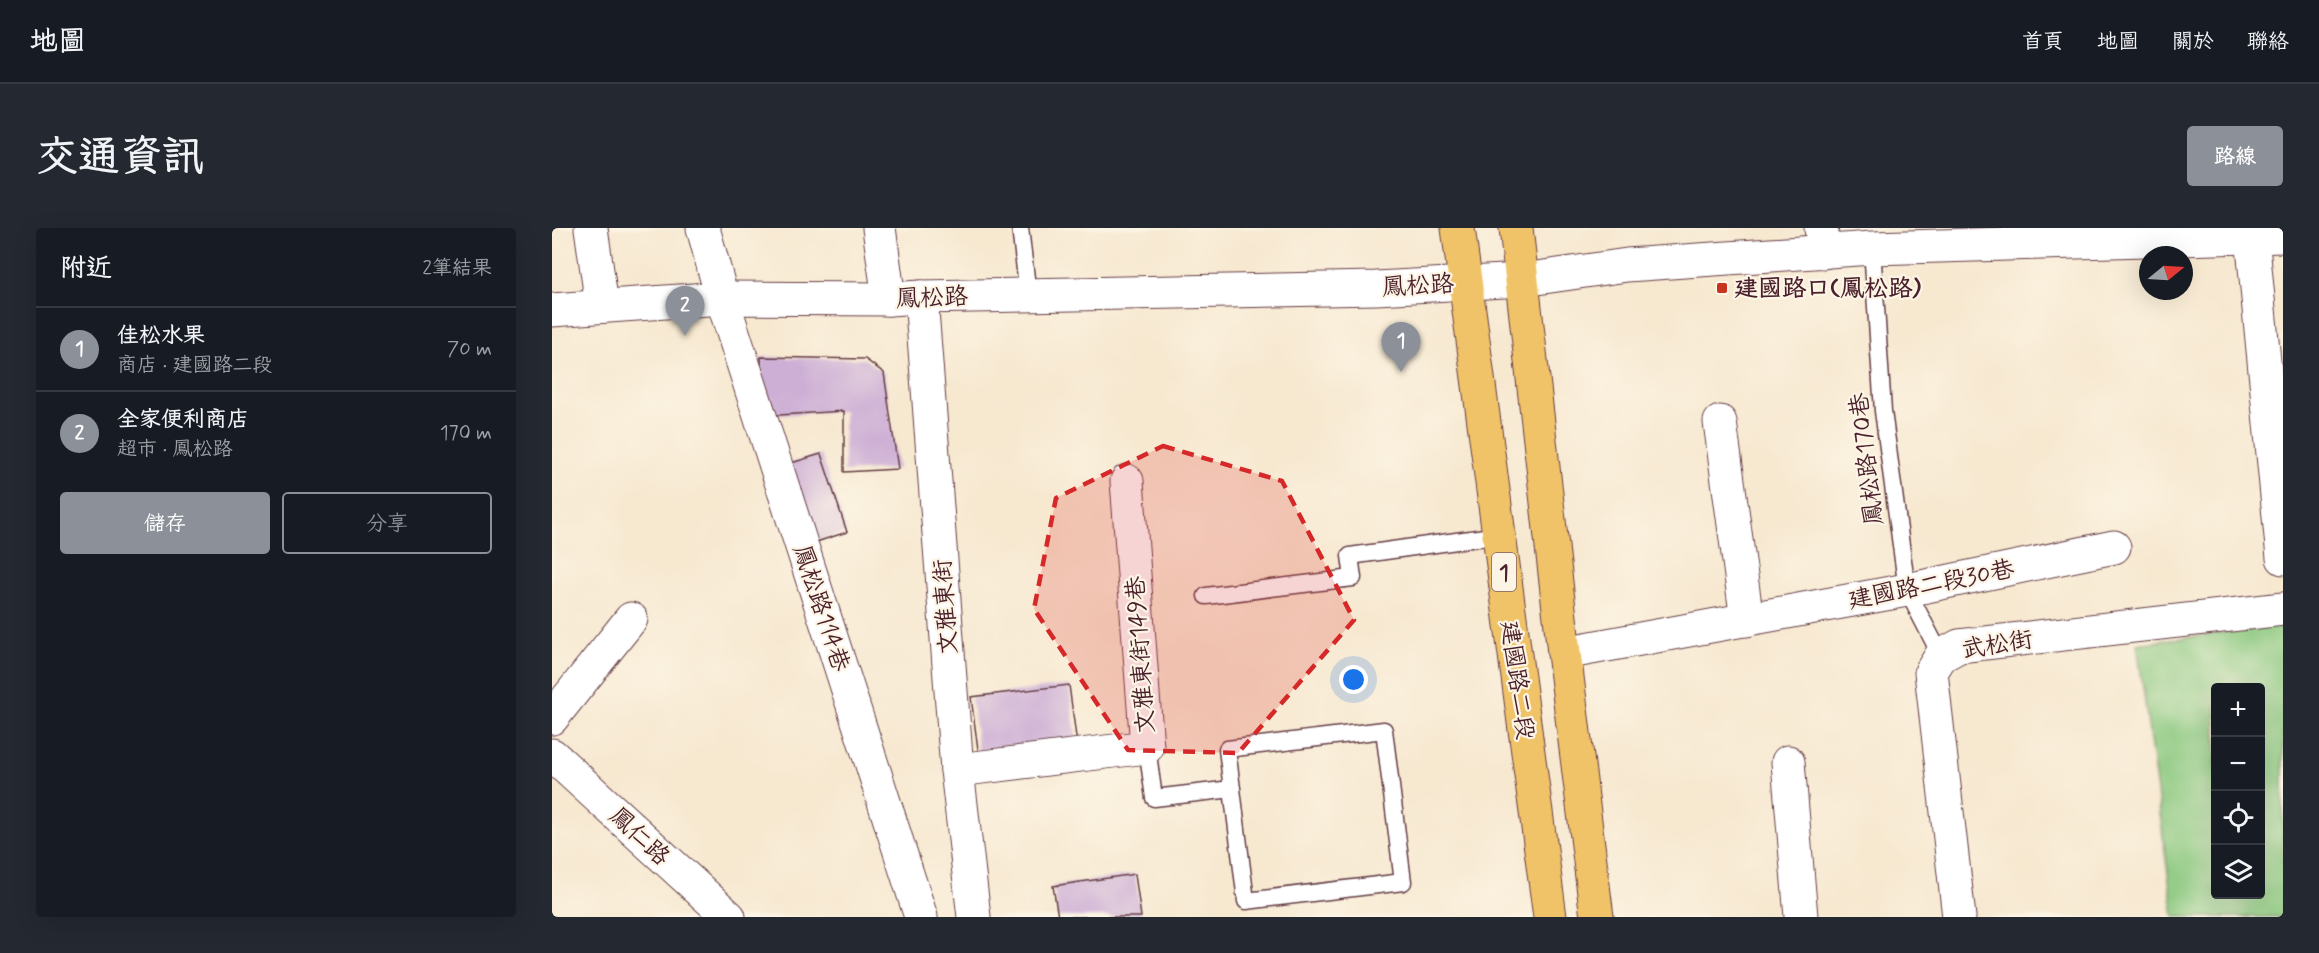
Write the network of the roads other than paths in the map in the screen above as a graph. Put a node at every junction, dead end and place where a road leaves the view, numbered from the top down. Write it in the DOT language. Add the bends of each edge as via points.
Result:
graph roads {
  1 [pos="591,228"];
  2 [pos="703,228"];
  3 [pos="879,228"];
  4 [pos="1020,228"];
  5 [pos="1458,228"];
  6 [pos="1516,228"];
  7 [pos="2267,236"];
  8 [pos="1822,240"];
  9 [pos="1872,248"];
  10 [pos="1523,280"];
  11 [pos="1465,283"];
  12 [pos="1028,295"];
  13 [pos="921,297"];
  14 [pos="722,298"];
  15 [pos="889,300"];
  16 [pos="602,306"];
  17 [pos="552,310"];
  18 [pos="1720,422"];
  19 [pos="1127,481"];
  20 [pos="1499,535"];
  21 [pos="2114,547"];
  22 [pos="2283,558"];
  23 [pos="1907,590"];
  24 [pos="1206,596"];
  25 [pos="2283,609"];
  26 [pos="631,619"];
  27 [pos="1747,620"];
  28 [pos="1564,653"];
  29 [pos="1941,656"];
  30 [pos="552,718"];
  31 [pos="1147,747"];
  32 [pos="552,755"];
  33 [pos="1788,762"];
  34 [pos="957,770"];
  35 [pos="1232,789"];
  36 [pos="729,917"];
  37 [pos="921,917"];
  38 [pos="974,917"];
  39 [pos="1550,917"];
  40 [pos="1598,917"];
  41 [pos="1801,917"];
  42 [pos="1959,917"];
  1 -- 16 [label="street"];
  2 -- 14 [label="street, 鳳松路114巷"];
  3 -- 15 [label="street"];
  4 -- 12 [label="lane"];
  5 -- 11 [label="main road, 建國路二段 / 1"];
  6 -- 10 [label="main road, 建國路二段"];
  7 -- 9 [label="street, 鳳松路"];
  7 -- 22 [label="street"];
  8 -- 9 [label="street, 鳳松路"];
  8 -- 10 [label="street, 鳳松路"];
  9 -- 23 [label="lane, 鳳松路170巷" via="1883,411"];
  10 -- 11 [label="street, 鳳松路"];
  10 -- 28 [label="main road, 建國路二段"];
  11 -- 12 [label="street, 鳳松路"];
  11 -- 20 [label="main road, 建國路二段 / 1"];
  12 -- 13 [label="street, 鳳松路"];
  13 -- 15 [label="street, 鳳松路"];
  13 -- 34 [label="street, 文雅東街"];
  14 -- 15 [label="street, 鳳松路"];
  14 -- 16 [label="street, 鳳松路"];
  14 -- 37 [label="street, 鳳松路114巷"];
  16 -- 17 [label="street, 鳳松路"];
  18 -- 27 [label="street"];
  19 -- 31 [label="street, 文雅東街149巷"];
  20 -- 24 [label="lane" via="1350,556 1353,578"];
  20 -- 39 [label="main road, 建國路二段 / 1"];
  21 -- 23 [label="street, 建國路二段30巷"];
  23 -- 27 [label="street, 建國路二段30巷"];
  23 -- 29 [label="lane, 鳳松路170巷"];
  25 -- 29 [label="street, 武松街" via="1959,646"];
  26 -- 30 [label="street"];
  27 -- 28 [label="street, 建國路二段30巷"];
  28 -- 40 [label="main road, 建國路二段"];
  29 -- 42 [label="street, 武松街" via="1931,672"];
  31 -- 34 [label="street, 文雅東街149巷"];
  31 -- 35 [label="lane" via="1154,798"];
  32 -- 36 [label="street, 鳳仁路"];
  33 -- 41 [label="street"];
  34 -- 38 [label="street, 文雅東街"];
  35 -- 35 [label="lane" via="1227,749 1384,730 1403,882 1246,901"];
}
